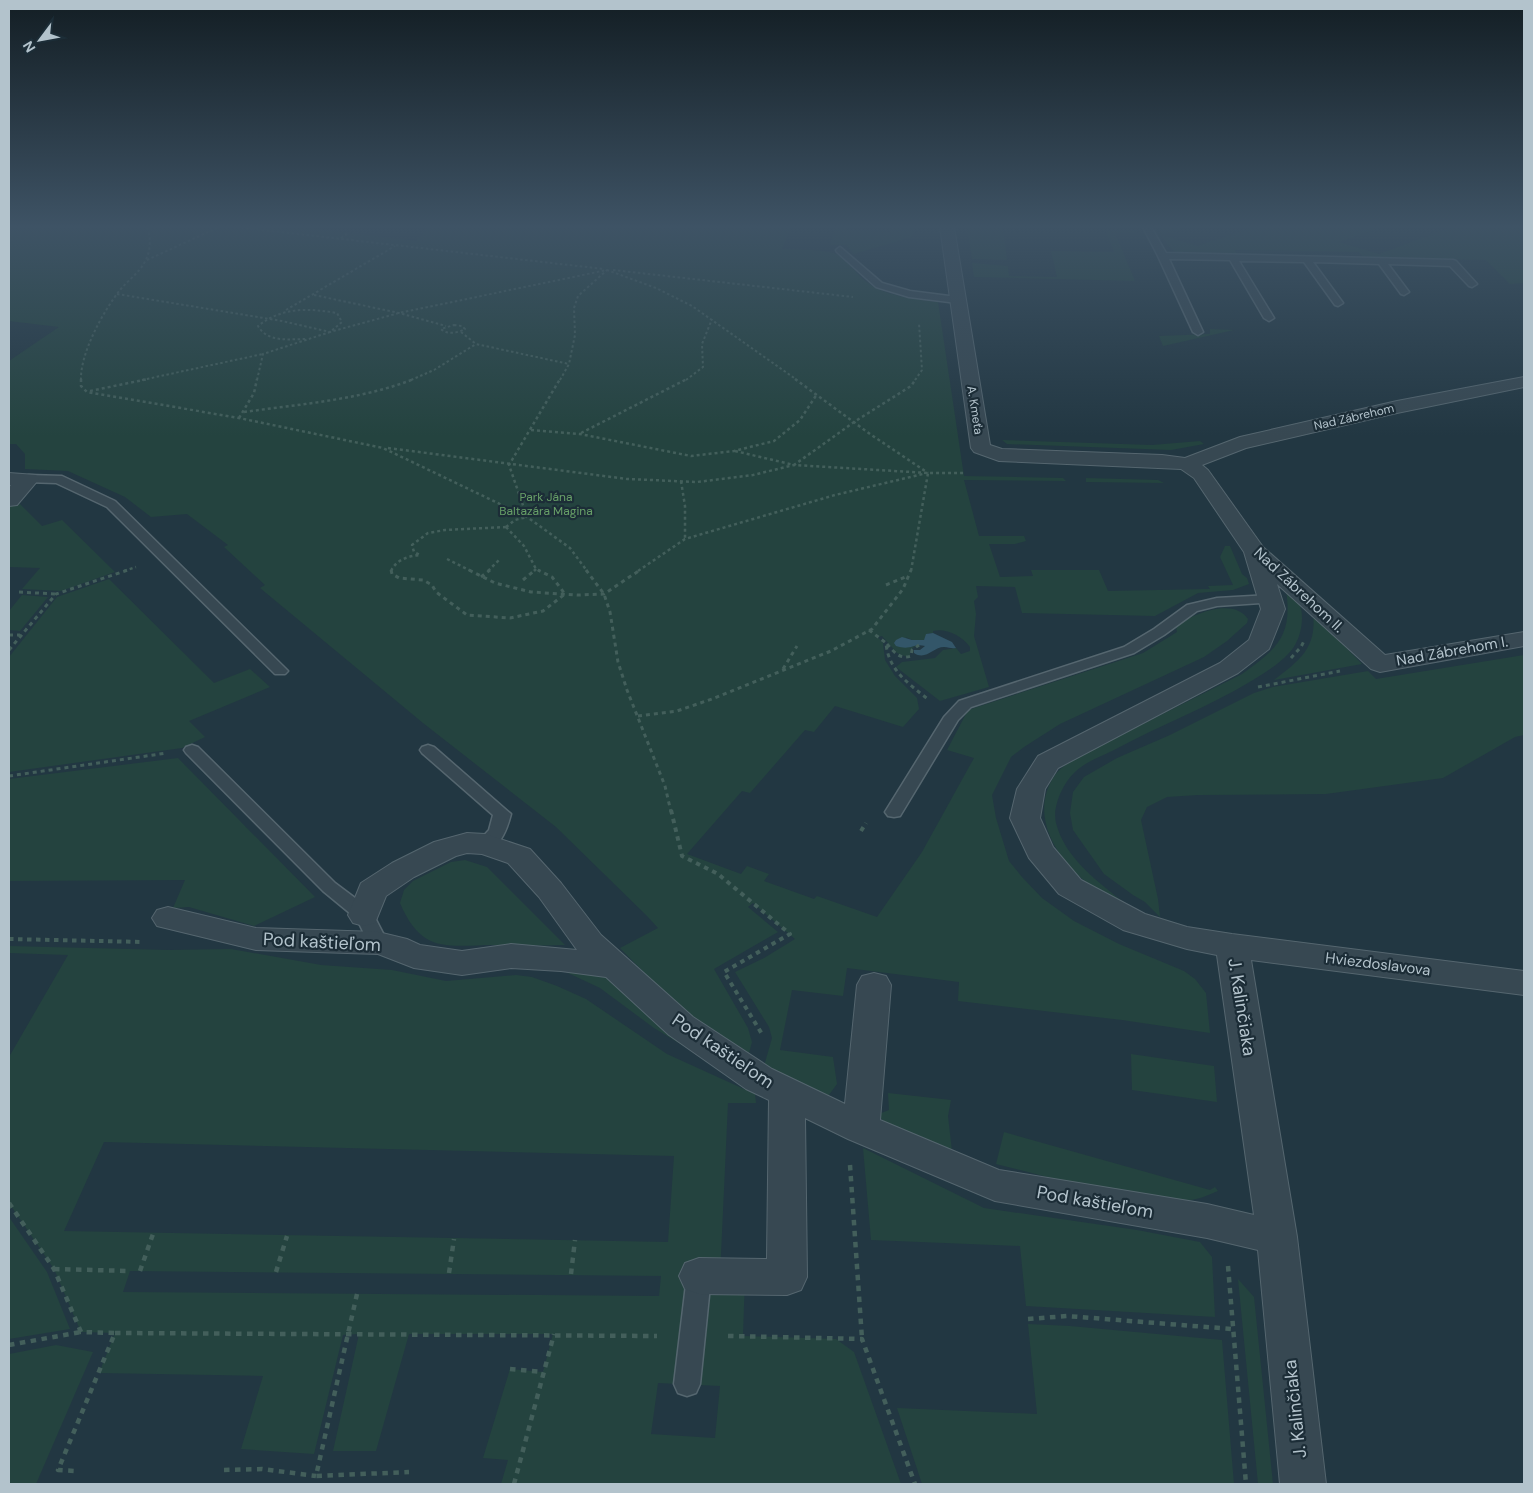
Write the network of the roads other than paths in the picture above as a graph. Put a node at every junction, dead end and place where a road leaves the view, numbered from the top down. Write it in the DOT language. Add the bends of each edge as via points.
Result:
graph roads {
  1 [pos="930,297"];
  2 [pos="957,297"];
  3 [pos="1182,297"];
  4 [pos="1256,297"];
  5 [pos="1333,297"];
  6 [pos="957,300"];
  7 [pos="1338,303"];
  8 [pos="1269,318"];
  9 [pos="1198,332"];
  10 [pos="1524,382"];
  11 [pos="1187,464"];
  12 [pos="19,479"];
  13 [pos="9,500"];
  14 [pos="1255,552"];
  15 [pos="1270,599"];
  16 [pos="1524,639"];
  17 [pos="1380,664"];
  18 [pos="280,671"];
  19 [pos="192,750"];
  20 [pos="428,750"];
  21 [pos="894,812"];
  22 [pos="486,844"];
  23 [pos="168,918"];
  24 [pos="371,929"];
  25 [pos="1232,946"];
  26 [pos="615,967"];
  27 [pos="1524,983"];
  28 [pos="874,985"];
  29 [pos="773,1086"];
  30 [pos="854,1124"];
  31 [pos="1277,1237"];
  32 [pos="699,1276"];
  33 [pos="687,1384"];
  34 [pos="1303,1484"];
  1 -- 6 [label="lane"];
  2 -- 6 [label="street, A. Kmeťa"];
  3 -- 9 [label="lane"];
  4 -- 8 [label="lane"];
  5 -- 7 [label="lane"];
  6 -- 11 [label="street, A. Kmeťa" via="981,448 998,455"];
  10 -- 11 [label="street, Nad Zábrehom" via="1240,443"];
  11 -- 14 [label="street, Nad Zábrehom II." via="1201,474"];
  12 -- 13 [label="street"];
  12 -- 18 [label="lane" via="58,479 111,504"];
  14 -- 15 [label="street, J. Kalinčiaka"];
  14 -- 17 [label="street, Nad Zábrehom II."];
  15 -- 21 [label="lane" via="1217,602 1192,608 1129,650 965,704 952,717"];
  15 -- 25 [label="street, J. Kalinčiaka" via="1273,609 1260,644 1229,668 1048,762 1031,789 1024,818 1040,851 1070,887 1134,922 1187,938"];
  16 -- 17 [label="street, Nad Zábrehom I."];
  19 -- 24 [label="lane"];
  20 -- 22 [label="lane" via="502,814 497,832"];
  22 -- 24 [label="street" via="467,843 445,849 372,890"];
  22 -- 26 [label="street" via="519,856 550,890 590,943"];
  23 -- 24 [label="street, Pod kaštieľom" via="256,939"];
  24 -- 26 [label="street, Pod kaštieľom" via="414,956 462,962 511,956"];
  25 -- 27 [label="street, Hviezdoslavova"];
  25 -- 31 [label="street, J. Kalinčiaka"];
  26 -- 29 [label="street, Pod kaštieľom" via="681,1026"];
  28 -- 30 [label="street"];
  29 -- 30 [label="street, Pod kaštieľom"];
  29 -- 32 [label="street" via="787,1277"];
  30 -- 31 [label="street, Pod kaštieľom" via="995,1185 1207,1221"];
  31 -- 34 [label="street, J. Kalinčiaka"];
  32 -- 33 [label="lane"];
}
